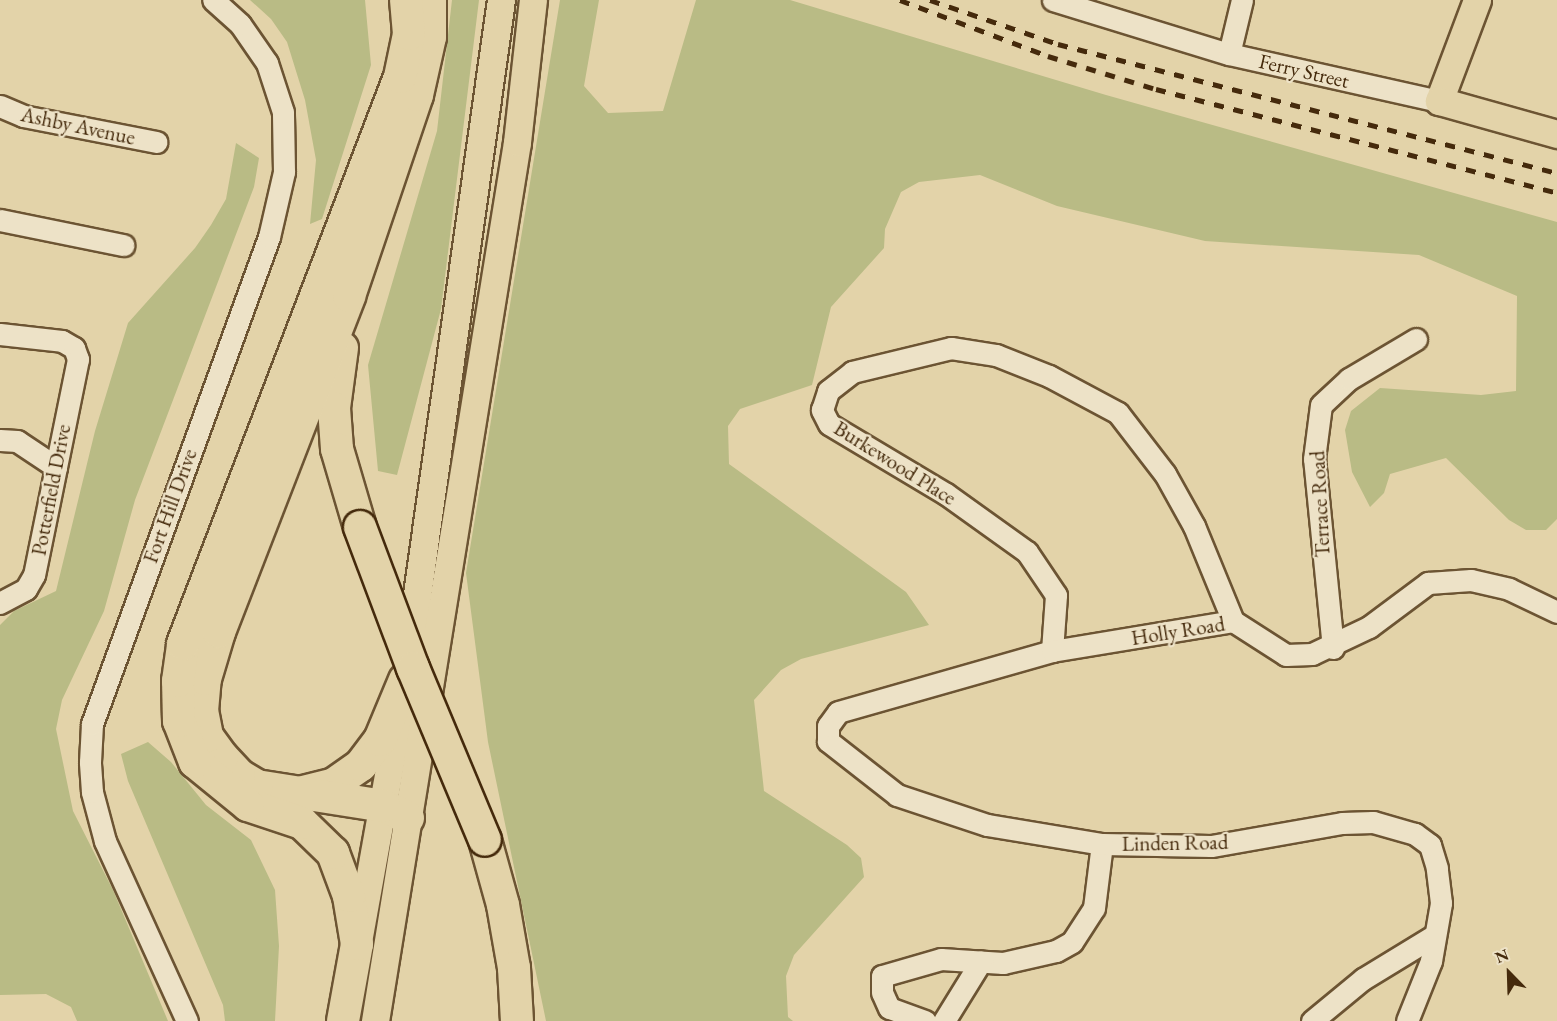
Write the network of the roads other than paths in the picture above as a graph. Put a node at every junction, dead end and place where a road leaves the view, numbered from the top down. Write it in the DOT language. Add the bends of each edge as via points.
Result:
graph roads {
  1 [pos="213,0"];
  2 [pos="406,0"];
  3 [pos="430,0"];
  4 [pos="501,0"];
  5 [pos="533,0"];
  6 [pos="1053,0"];
  7 [pos="1242,0"];
  8 [pos="1477,0"];
  9 [pos="1075,3"];
  10 [pos="1229,54"];
  11 [pos="1438,101"];
  12 [pos="0,106"];
  13 [pos="1557,134"];
  14 [pos="157,142"];
  15 [pos="0,220"];
  16 [pos="123,245"];
  17 [pos="349,296"];
  18 [pos="0,334"];
  19 [pos="1416,339"];
  20 [pos="0,440"];
  21 [pos="56,467"];
  22 [pos="0,603"];
  23 [pos="1557,612"];
  24 [pos="1233,621"];
  25 [pos="1333,648"];
  26 [pos="1052,651"];
  27 [pos="405,680"];
  28 [pos="828,741"];
  29 [pos="216,781"];
  30 [pos="293,794"];
  31 [pos="391,814"];
  32 [pos="1102,843"];
  33 [pos="1435,935"];
  34 [pos="357,944"];
  35 [pos="981,961"];
  36 [pos="187,1021"];
  37 [pos="343,1021"];
  38 [pos="375,1021"];
  39 [pos="517,1021"];
  40 [pos="925,1021"];
  41 [pos="944,1021"];
  42 [pos="1312,1021"];
  43 [pos="1407,1021"];
  1 -- 36 [label="street, Fort Hill Drive" via="240,24 267,63 283,112 284,172 269,237 92,724 90,762 92,792 105,841"];
  2 -- 29 [label="highway" via="409,34 400,77 183,644 178,721 195,762"];
  3 -- 17 [label="highway" via="430,37 417,95"];
  4 -- 27 [label="main road"];
  5 -- 31 [label="main road" via="517,141"];
  6 -- 9 [label="street, Ferry Street"];
  7 -- 10 [label="street"];
  8 -- 11 [label="main road"];
  9 -- 10 [label="street, Ferry Street"];
  10 -- 11 [label="street, Ferry Street"];
  11 -- 13 [label="main road, Ferry Street"];
  12 -- 14 [label="street, Ashby Avenue" via="23,116"];
  15 -- 16 [label="street"];
  17 -- 30 [label="highway" via="205,679 202,711 207,736 222,757 239,775 257,786"];
  17 -- 39 [label="highway, bridge" via="334,408 337,448 360,527 413,668 485,840 504,905"];
  18 -- 21 [label="street, Potterfield Drive" via="62,341 74,348 78,359"];
  19 -- 25 [label="street, Terrace Road" via="1349,379 1321,405 1314,459"];
  20 -- 21 [label="street" via="17,441"];
  21 -- 22 [label="street, Potterfield Drive" via="34,575 27,589"];
  23 -- 25 [label="street, Holly Road" via="1509,589 1471,580 1428,583"];
  24 -- 25 [label="street, Holly Road" via="1286,655"];
  24 -- 26 [label="street, Holly Road"];
  24 -- 26 [label="street, Burkewood Place" via="1194,526 1165,474 1118,413 1049,376 996,355 951,348 852,372 828,391 822,410 829,424 946,494 1027,552 1056,595"];
  26 -- 28 [label="street, Holly Road" via="838,712 828,726"];
  27 -- 30 [label="highway" via="380,740 361,765 334,784"];
  27 -- 31 [label="main road"];
  28 -- 32 [label="street, Linden Road" via="897,795 941,812 987,825"];
  29 -- 31 [label="highway" via="279,805"];
  29 -- 34 [label="highway" via="248,805 302,823 333,853 349,896"];
  30 -- 31 [label="highway"];
  31 -- 34 [label="main road"];
  31 -- 38 [label="main road"];
  32 -- 33 [label="street, Linden Road" via="1211,846 1342,823 1400,827 1430,845 1441,903"];
  32 -- 35 [label="street" via="1094,908 1078,936 1043,955 1003,963"];
  33 -- 42 [label="street" via="1363,979"];
  33 -- 43 [label="street, Linden Road" via="1431,961"];
  34 -- 37 [label="highway"];
  35 -- 40 [label="street" via="941,959 882,976 888,1008"];
  35 -- 41 [label="street"];
}
